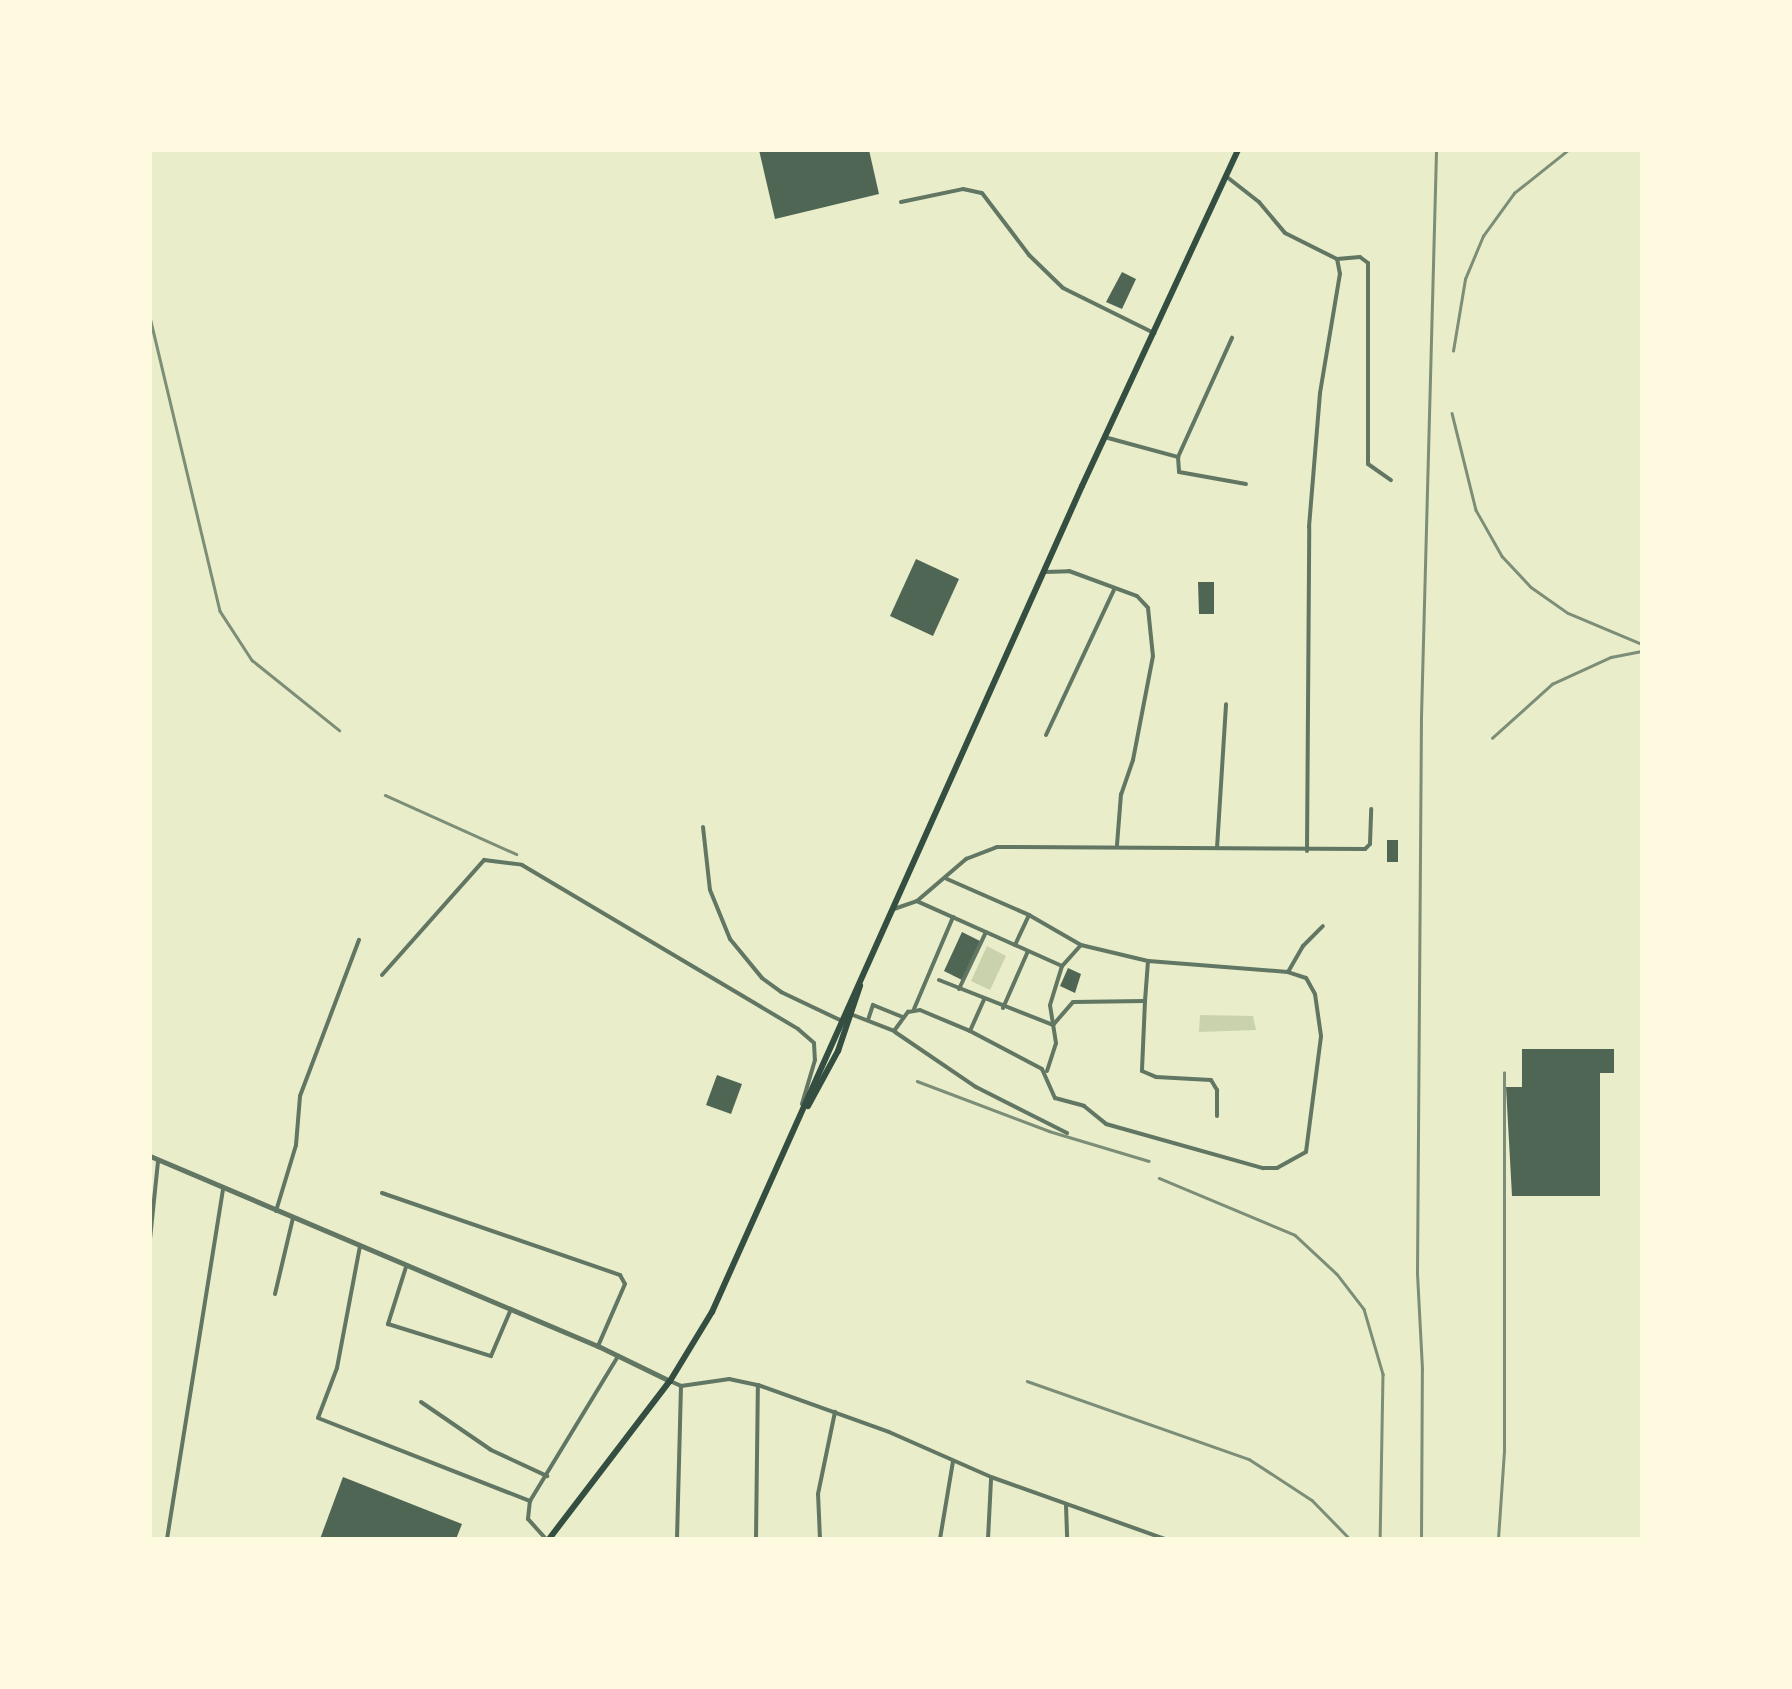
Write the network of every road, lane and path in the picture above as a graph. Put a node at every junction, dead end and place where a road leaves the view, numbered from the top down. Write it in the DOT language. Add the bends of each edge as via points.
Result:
graph roads {
  1 [pos="1238,150"];
  2 [pos="1227,177"];
  3 [pos="902,202"];
  4 [pos="1337,260"];
  5 [pos="1156,334"];
  6 [pos="1232,338"];
  7 [pos="1108,438"];
  8 [pos="1178,457"];
  9 [pos="1391,480"];
  10 [pos="1246,484"];
  11 [pos="1045,572"];
  12 [pos="1114,588"];
  13 [pos="1226,704"];
  14 [pos="1046,735"];
  15 [pos="1371,809"];
  16 [pos="702,827"];
  17 [pos="1117,845"];
  18 [pos="1217,848"];
  19 [pos="1306,850"];
  20 [pos="946,879"];
  21 [pos="917,901"];
  22 [pos="894,908"];
  23 [pos="1029,915"];
  24 [pos="953,917"];
  25 [pos="1323,926"];
  26 [pos="986,932"];
  27 [pos="359,940"];
  28 [pos="1015,945"];
  29 [pos="1081,945"];
  30 [pos="1028,951"];
  31 [pos="1148,961"];
  32 [pos="1062,966"];
  33 [pos="1288,972"];
  34 [pos="382,975"];
  35 [pos="939,980"];
  36 [pos="860,986"];
  37 [pos="958,989"];
  38 [pos="984,1000"];
  39 [pos="1145,1001"];
  40 [pos="1003,1008"];
  41 [pos="914,1009"];
  42 [pos="853,1015"];
  43 [pos="903,1017"];
  44 [pos="868,1020"];
  45 [pos="842,1021"];
  46 [pos="1052,1024"];
  47 [pos="894,1031"];
  48 [pos="970,1031"];
  49 [pos="1046,1072"];
  50 [pos="804,1105"];
  51 [pos="1216,1116"];
  52 [pos="1067,1133"];
  53 [pos="150,1156"];
  54 [pos="158,1162"];
  55 [pos="223,1189"];
  56 [pos="382,1192"];
  57 [pos="276,1211"];
  58 [pos="293,1218"];
  59 [pos="150,1239"];
  60 [pos="360,1246"];
  61 [pos="406,1265"];
  62 [pos="274,1294"];
  63 [pos="512,1309"];
  64 [pos="598,1346"];
  65 [pos="619,1355"];
  66 [pos="670,1381"];
  67 [pos="758,1384"];
  68 [pos="681,1386"];
  69 [pos="421,1402"];
  70 [pos="835,1412"];
  71 [pos="953,1461"];
  72 [pos="547,1476"];
  73 [pos="991,1477"];
  74 [pos="530,1501"];
  75 [pos="1066,1505"];
  76 [pos="167,1539"];
  77 [pos="548,1539"];
  78 [pos="677,1539"];
  79 [pos="756,1539"];
  80 [pos="820,1539"];
  81 [pos="940,1539"];
  82 [pos="988,1539"];
  83 [pos="1068,1539"];
  84 [pos="1165,1539"];
  1 -- 2 [label="highway"];
  2 -- 4 [label="street" via="1285,233"];
  2 -- 5 [label="highway"];
  3 -- 5 [label="street" via="962,189 982,193 1063,288"];
  4 -- 9 [label="street" via="1360,257 1368,263 1368,464"];
  4 -- 19 [label="street" via="1309,526"];
  5 -- 7 [label="highway"];
  6 -- 8 [label="street"];
  7 -- 8 [label="street"];
  7 -- 11 [label="highway"];
  8 -- 10 [label="street" via="1179,472"];
  11 -- 12 [label="street" via="1068,570"];
  11 -- 22 [label="highway"];
  12 -- 14 [label="street"];
  12 -- 17 [label="street" via="1148,608 1153,656 1121,794"];
  13 -- 18 [label="street"];
  15 -- 19 [label="street" via="1368,848"];
  16 -- 45 [label="street" via="710,890 730,939 781,992"];
  17 -- 18 [label="street"];
  17 -- 20 [label="street" via="997,847 966,859"];
  18 -- 19 [label="street"];
  20 -- 21 [label="street"];
  20 -- 23 [label="street"];
  21 -- 22 [label="street"];
  21 -- 24 [label="street"];
  22 -- 36 [label="highway"];
  23 -- 28 [label="street"];
  23 -- 29 [label="street"];
  24 -- 26 [label="street"];
  24 -- 41 [label="street"];
  25 -- 33 [label="street"];
  26 -- 28 [label="street"];
  26 -- 37 [label="street"];
  27 -- 57 [label="street" via="300,1096 296,1145"];
  28 -- 30 [label="street"];
  29 -- 31 [label="street"];
  29 -- 32 [label="street"];
  30 -- 32 [label="street"];
  30 -- 40 [label="street"];
  31 -- 33 [label="street"];
  31 -- 39 [label="street"];
  32 -- 46 [label="street" via="1050,1005"];
  33 -- 49 [label="street" via="1312,985 1320,1036 1308,1146 1300,1158 1277,1168 1106,1124 1084,1106 1055,1098"];
  34 -- 50 [label="street" via="484,860 522,866 798,1029 814,1043"];
  35 -- 37 [label="street"];
  36 -- 42 [label="highway"];
  36 -- 45 [label="highway"];
  37 -- 38 [label="street"];
  38 -- 40 [label="street"];
  38 -- 48 [label="street"];
  39 -- 46 [label="street" via="1073,1002"];
  39 -- 51 [label="street" via="1142,1071 1212,1080"];
  40 -- 46 [label="street"];
  41 -- 43 [label="street"];
  41 -- 48 [label="street"];
  42 -- 44 [label="street"];
  42 -- 50 [label="highway"];
  43 -- 44 [label="street" via="873,1005"];
  43 -- 47 [label="street"];
  44 -- 47 [label="street"];
  45 -- 50 [label="highway"];
  46 -- 49 [label="street" via="1056,1043"];
  47 -- 52 [label="street" via="976,1087"];
  48 -- 49 [label="street"];
  50 -- 66 [label="highway" via="712,1312"];
  53 -- 54 [label="street"];
  54 -- 55 [label="street"];
  54 -- 59 [label="street"];
  55 -- 57 [label="street"];
  55 -- 76 [label="street"];
  56 -- 64 [label="street" via="620,1275 626,1284"];
  57 -- 58 [label="street"];
  58 -- 60 [label="street"];
  58 -- 62 [label="street"];
  60 -- 61 [label="street"];
  60 -- 74 [label="street" via="338,1368 318,1418"];
  61 -- 63 [label="street"];
  61 -- 63 [label="street" via="388,1324 492,1356"];
  63 -- 64 [label="street"];
  64 -- 65 [label="street"];
  65 -- 66 [label="street"];
  65 -- 72 [label="street"];
  66 -- 68 [label="street"];
  66 -- 77 [label="highway"];
  67 -- 68 [label="street" via="729,1379"];
  67 -- 70 [label="street"];
  67 -- 79 [label="street"];
  68 -- 78 [label="street"];
  69 -- 72 [label="street" via="491,1450"];
  70 -- 71 [label="street"];
  70 -- 80 [label="street" via="818,1494"];
  71 -- 73 [label="street"];
  71 -- 81 [label="street"];
  72 -- 74 [label="street"];
  73 -- 75 [label="street"];
  73 -- 82 [label="street"];
  74 -- 77 [label="street" via="528,1519"];
  75 -- 83 [label="street"];
  75 -- 84 [label="street"];
}
